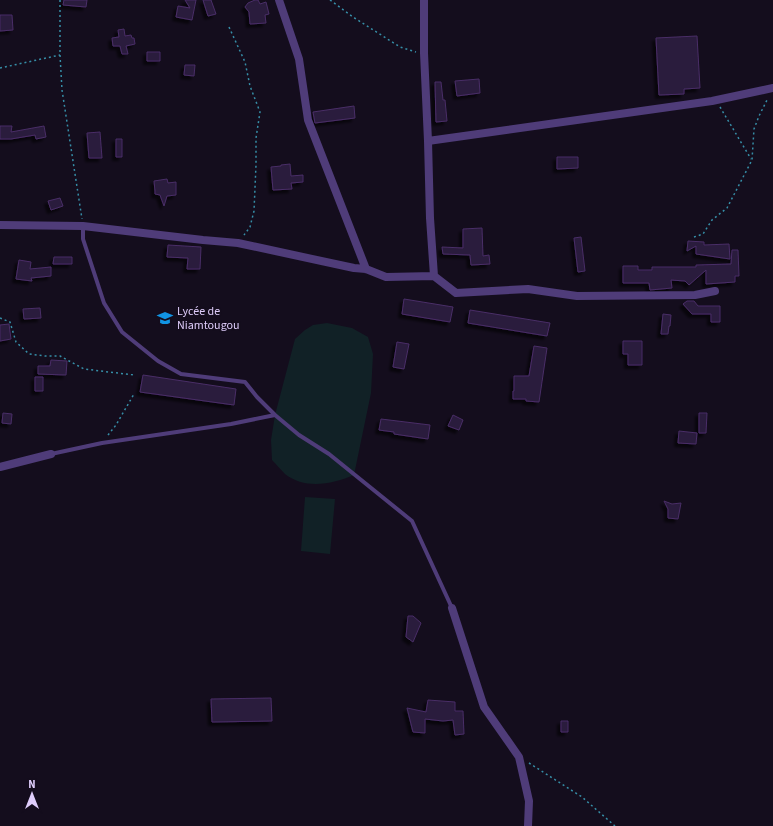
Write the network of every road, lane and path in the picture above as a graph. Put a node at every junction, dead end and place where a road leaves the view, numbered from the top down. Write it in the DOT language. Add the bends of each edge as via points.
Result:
graph roads {
  1 [pos="60,0"];
  2 [pos="279,0"];
  3 [pos="330,0"];
  4 [pos="424,0"];
  5 [pos="229,27"];
  6 [pos="424,54"];
  7 [pos="60,55"];
  8 [pos="0,68"];
  9 [pos="771,92"];
  10 [pos="712,100"];
  11 [pos="428,141"];
  12 [pos="752,160"];
  13 [pos="0,225"];
  14 [pos="83,226"];
  15 [pos="694,237"];
  16 [pos="238,243"];
  17 [pos="366,268"];
  18 [pos="434,276"];
  19 [pos="715,291"];
  20 [pos="0,318"];
  21 [pos="134,375"];
  22 [pos="134,394"];
  23 [pos="275,415"];
  24 [pos="102,443"];
  25 [pos="51,454"];
  26 [pos="0,467"];
  27 [pos="452,608"];
  28 [pos="519,757"];
  29 [pos="528,826"];
  30 [pos="616,826"];
  1 -- 7 [label="path"];
  2 -- 17 [label="street" via="299,59 308,120"];
  3 -- 6 [label="path" via="400,47"];
  4 -- 6 [label="street"];
  5 -- 16 [label="path" via="245,62 250,86 260,112 256,138 254,211 250,227"];
  6 -- 11 [label="street"];
  7 -- 8 [label="path"];
  7 -- 14 [label="path" via="62,90"];
  9 -- 10 [label="street"];
  9 -- 12 [label="path" via="754,129"];
  10 -- 11 [label="street"];
  10 -- 12 [label="path" via="719,106"];
  11 -- 18 [label="street"];
  12 -- 15 [label="path" via="727,208 712,220 703,234"];
  13 -- 14 [label="street"];
  14 -- 16 [label="street"];
  14 -- 23 [label="lane" via="83,239 104,303 122,332 158,361 181,374 245,382"];
  16 -- 17 [label="street" via="354,268"];
  17 -- 18 [label="street" via="386,277"];
  18 -- 19 [label="street" via="456,293 528,289 577,296 695,296"];
  20 -- 21 [label="path" via="10,322 16,342 29,354 60,356 84,370"];
  22 -- 24 [label="path"];
  23 -- 24 [label="lane"];
  23 -- 27 [label="lane" via="299,435 329,454 412,521"];
  24 -- 25 [label="lane"];
  25 -- 26 [label="street"];
  27 -- 28 [label="street" via="484,707"];
  28 -- 29 [label="street" via="529,802"];
  28 -- 30 [label="path" via="582,797"];
}
